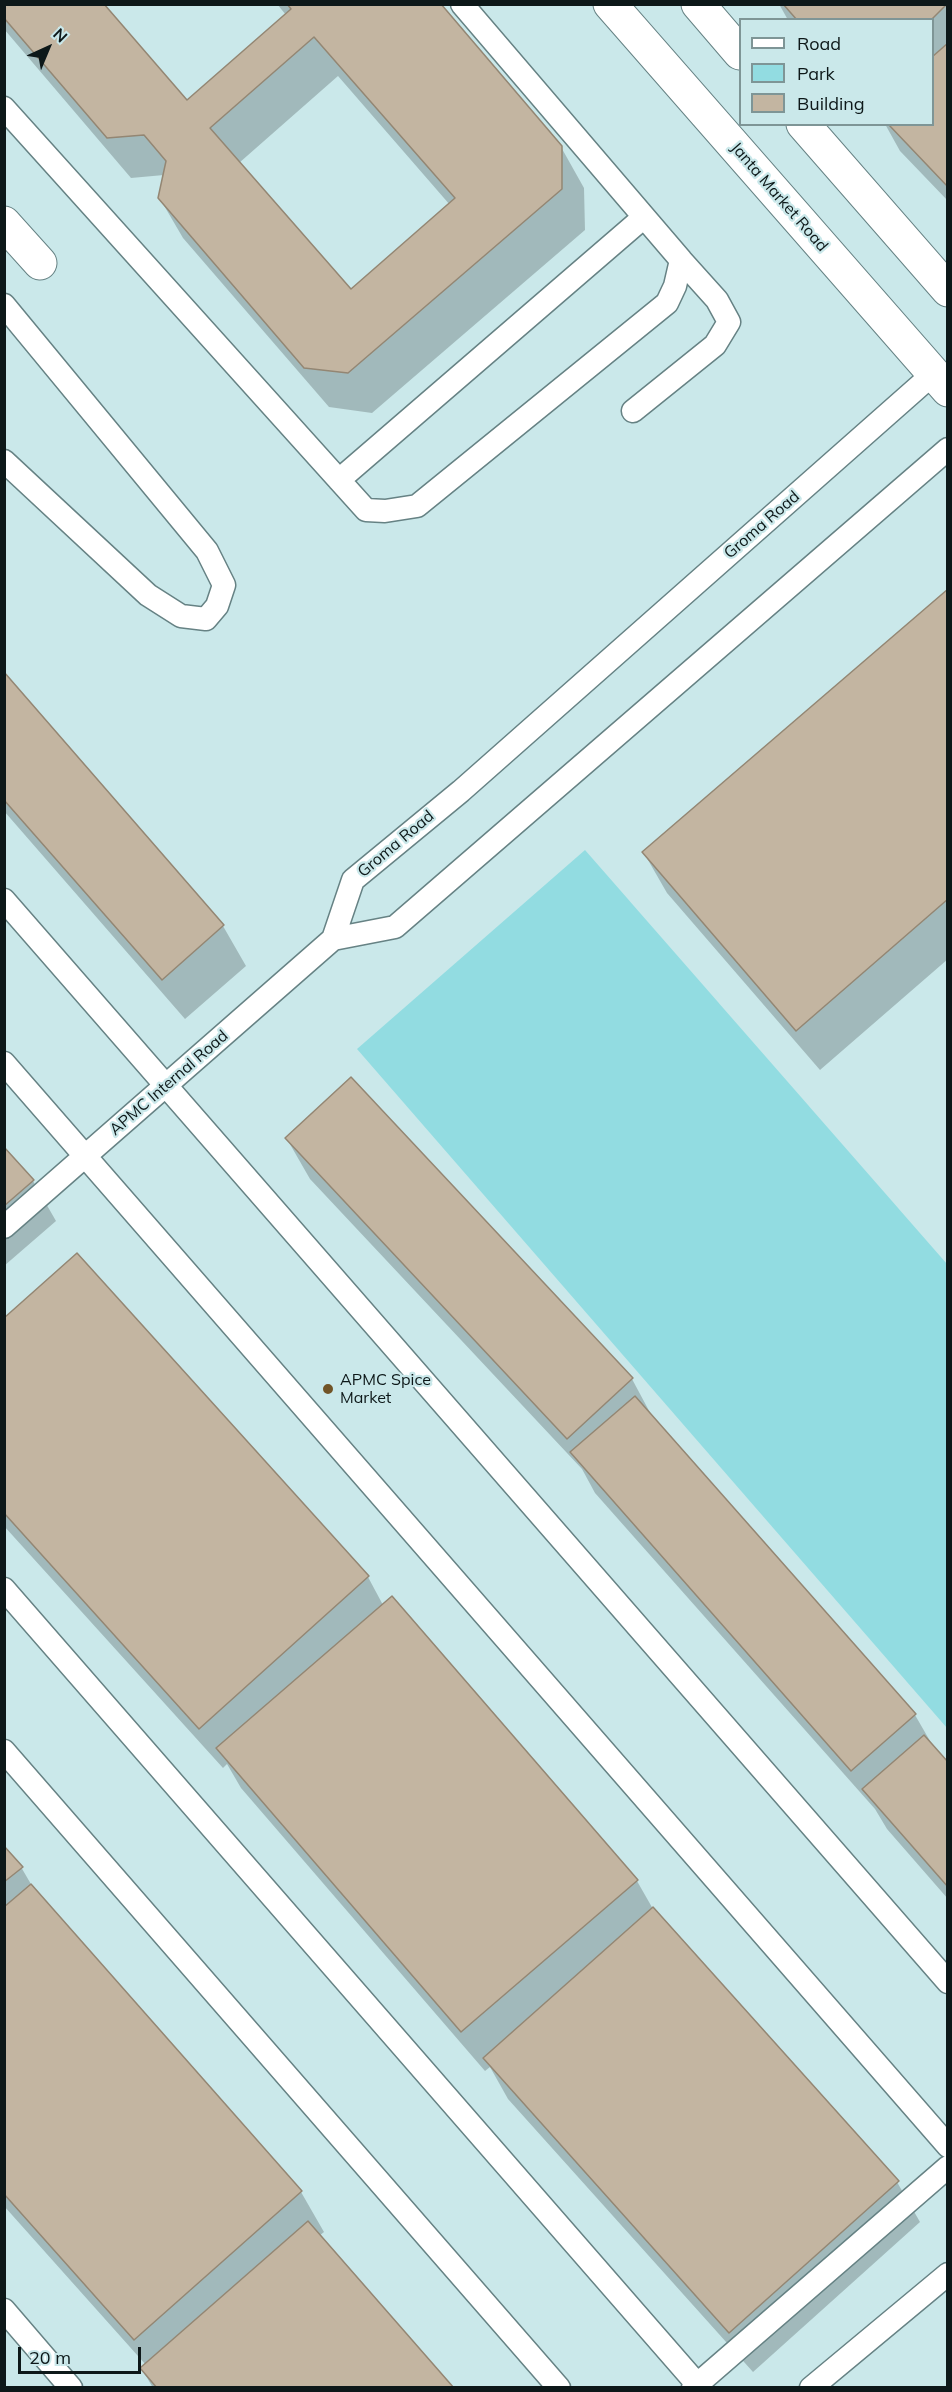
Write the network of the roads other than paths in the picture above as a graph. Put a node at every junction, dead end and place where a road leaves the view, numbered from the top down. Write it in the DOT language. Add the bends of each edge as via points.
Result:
graph roads {
  1 [pos="462,4"];
  2 [pos="610,4"];
  3 [pos="698,4"];
  4 [pos="739,51"];
  5 [pos="4,108"];
  6 [pos="805,126"];
  7 [pos="644,217"];
  8 [pos="4,223"];
  9 [pos="681,260"];
  10 [pos="40,263"];
  11 [pos="948,290"];
  12 [pos="4,305"];
  13 [pos="943,375"];
  14 [pos="633,411"];
  15 [pos="948,449"];
  16 [pos="4,461"];
  17 [pos="339,480"];
  18 [pos="4,900"];
  19 [pos="333,939"];
  20 [pos="4,1063"];
  21 [pos="166,1086"];
  22 [pos="86,1156"];
  23 [pos="4,1227"];
  24 [pos="4,1589"];
  25 [pos="4,1751"];
  26 [pos="948,1982"];
  27 [pos="948,2146"];
  28 [pos="948,2167"];
  29 [pos="948,2274"];
  30 [pos="4,2310"];
  31 [pos="695,2386"];
  32 [pos="71,2388"];
  33 [pos="559,2388"];
  34 [pos="811,2388"];
  1 -- 7 [label="lane"];
  2 -- 13 [label="main road, Janta Market Road"];
  3 -- 4 [label="main road"];
  5 -- 17 [label="lane"];
  6 -- 11 [label="main road"];
  7 -- 9 [label="lane"];
  7 -- 17 [label="lane"];
  8 -- 10 [label="main road"];
  9 -- 14 [label="lane" via="717,300 729,322 715,345"];
  9 -- 17 [label="lane" via="668,303 417,506 366,510"];
  12 -- 16 [label="lane" via="207,551 224,585 217,606 206,619 181,616 148,595"];
  13 -- 19 [label="lane, Groma Road" via="353,880"];
  15 -- 19 [label="lane" via="395,927"];
  18 -- 21 [label="lane"];
  19 -- 21 [label="lane, APMC Internal Road"];
  20 -- 22 [label="lane"];
  21 -- 22 [label="lane, APMC Internal Road"];
  21 -- 26 [label="lane"];
  22 -- 23 [label="lane, APMC Internal Road"];
  22 -- 27 [label="lane"];
  24 -- 31 [label="lane"];
  25 -- 33 [label="lane"];
  28 -- 31 [label="lane"];
  29 -- 34 [label="lane"];
  30 -- 32 [label="lane"];
}
